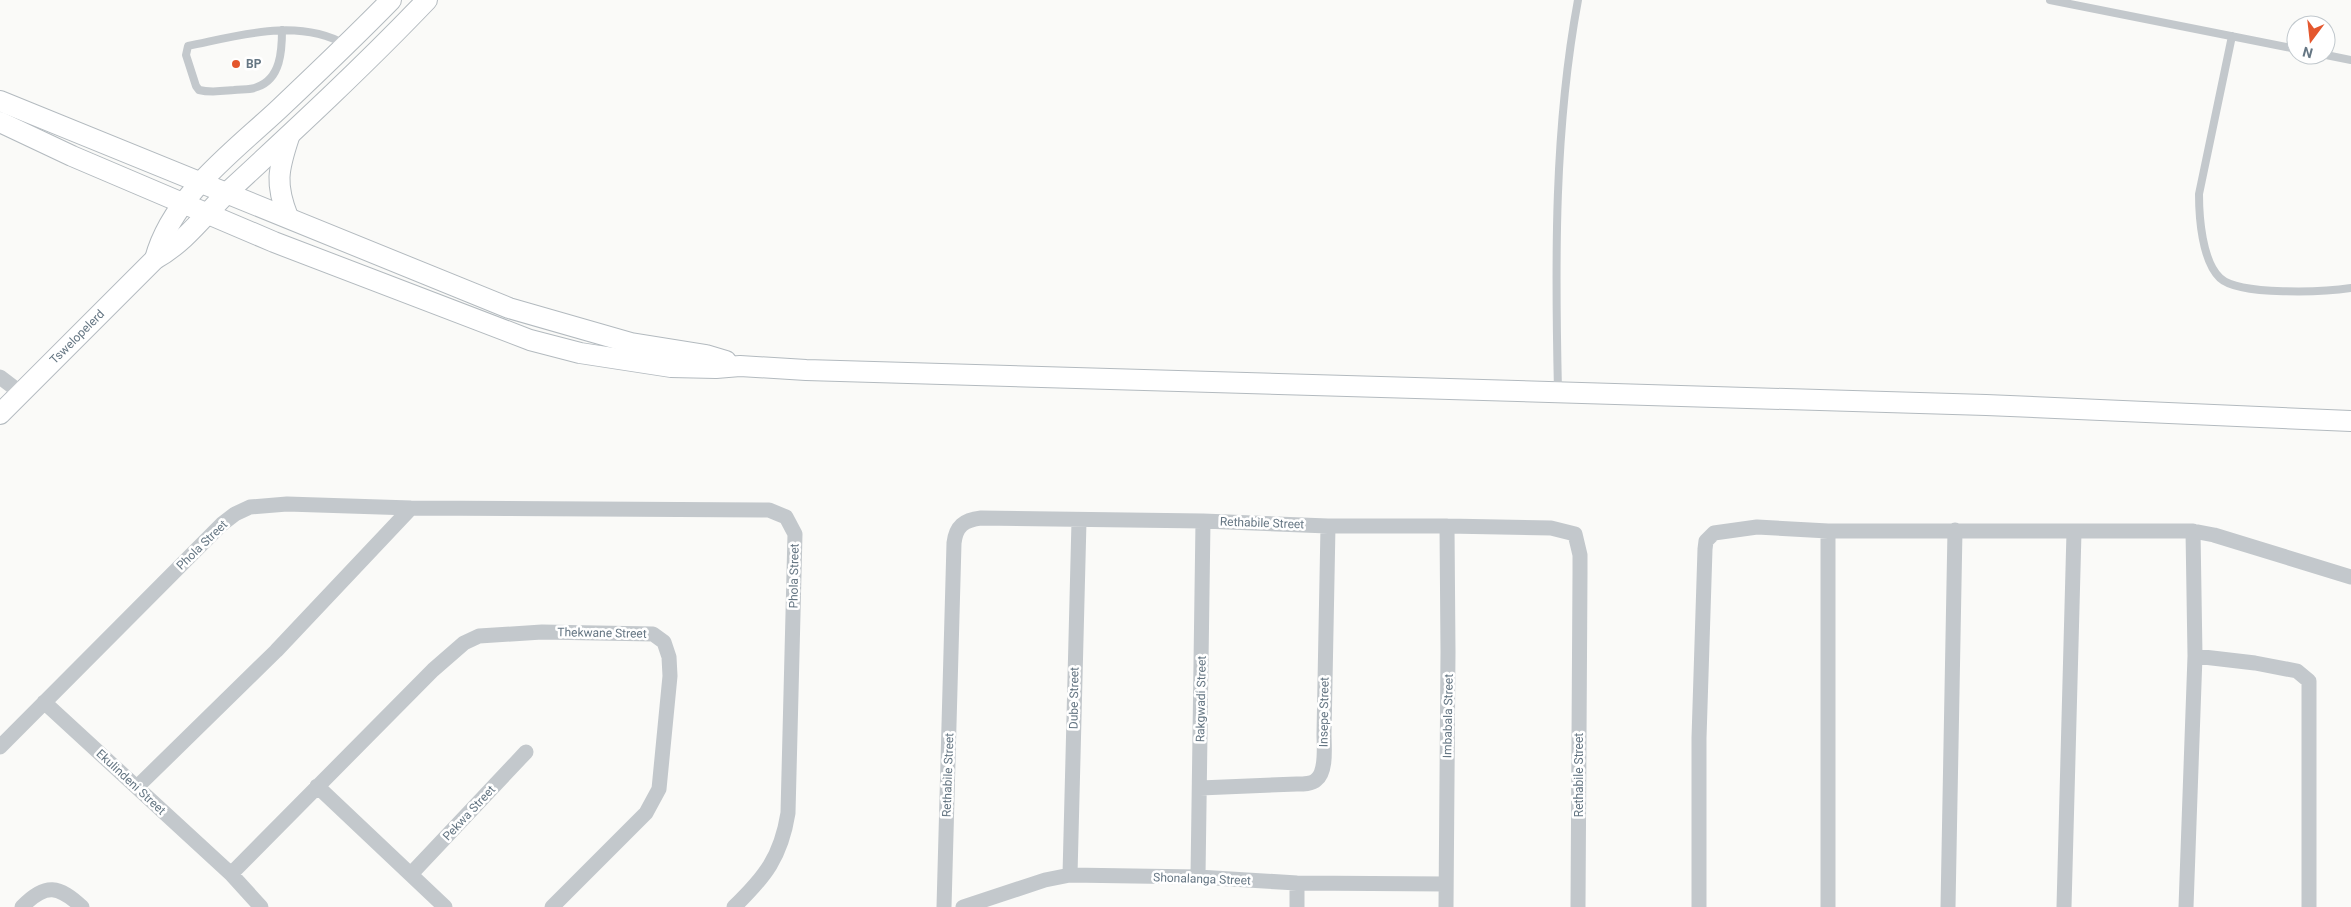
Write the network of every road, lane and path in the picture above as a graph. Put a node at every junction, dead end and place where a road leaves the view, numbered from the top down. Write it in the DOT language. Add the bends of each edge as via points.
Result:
graph roads {
  1 [pos="391,0"];
  2 [pos="427,0"];
  3 [pos="1578,0"];
  4 [pos="2050,0"];
  5 [pos="282,30"];
  6 [pos="2232,36"];
  7 [pos="346,45"];
  8 [pos="2286,47"];
  9 [pos="2336,57"];
  10 [pos="2351,60"];
  11 [pos="0,101"];
  12 [pos="0,122"];
  13 [pos="289,135"];
  14 [pos="202,182"];
  15 [pos="227,193"];
  16 [pos="184,204"];
  17 [pos="207,214"];
  18 [pos="288,217"];
  19 [pos="155,259"];
  20 [pos="2351,288"];
  21 [pos="740,366"];
  22 [pos="0,377"];
  23 [pos="1558,393"];
  24 [pos="21,394"];
  25 [pos="0,414"];
  26 [pos="2351,421"];
  27 [pos="411,508"];
  28 [pos="1203,520"];
  29 [pos="1079,521"];
  30 [pos="1328,526"];
  31 [pos="1447,526"];
  32 [pos="1955,530"];
  33 [pos="1828,531"];
  34 [pos="2193,531"];
  35 [pos="2074,532"];
  36 [pos="2351,577"];
  37 [pos="2195,656"];
  38 [pos="44,702"];
  39 [pos="0,747"];
  40 [pos="526,752"];
  41 [pos="317,786"];
  42 [pos="137,787"];
  43 [pos="1200,788"];
  44 [pos="230,874"];
  45 [pos="411,874"];
  46 [pos="1070,875"];
  47 [pos="1198,877"];
  48 [pos="1297,883"];
  49 [pos="1446,884"];
  50 [pos="22,907"];
  51 [pos="82,907"];
  52 [pos="261,907"];
  53 [pos="445,907"];
  54 [pos="552,907"];
  55 [pos="734,907"];
  56 [pos="944,907"];
  57 [pos="963,907"];
  58 [pos="1297,907"];
  59 [pos="1446,907"];
  60 [pos="1578,907"];
  61 [pos="1699,907"];
  62 [pos="1828,907"];
  63 [pos="1948,907"];
  64 [pos="2064,907"];
  65 [pos="2186,907"];
  66 [pos="2309,907"];
  1 -- 7 [label="main road, Tswelopelerd"];
  2 -- 13 [label="main road, Tswelopelerd"];
  3 -- 23 [label="lane" via="1562,104 1556,308"];
  4 -- 6 [label="lane"];
  5 -- 5 [label="lane" via="282,56 268,80 258,87 209,92 196,86 186,55 188,46"];
  5 -- 7 [label="lane" via="332,37"];
  6 -- 8 [label="lane"];
  6 -- 20 [label="lane" via="2199,194 2199,218 2212,268 2221,280 2242,286 2294,293"];
  7 -- 14 [label="main road, Tswelopelerd"];
  9 -- 10 [label="lane"];
  11 -- 14 [label="main road"];
  12 -- 16 [label="main road"];
  13 -- 15 [label="main road, Tswelopelerd"];
  13 -- 18 [label="main road" via="278,175 281,199"];
  14 -- 15 [label="main road"];
  14 -- 16 [label="main road, Tswelopelerd"];
  15 -- 17 [label="main road, Tswelopelerd"];
  15 -- 18 [label="main road"];
  16 -- 17 [label="main road"];
  16 -- 19 [label="main road, Tswelopelerd" via="164,234"];
  17 -- 19 [label="main road, Tswelopelerd" via="179,244"];
  17 -- 21 [label="main road" via="530,340 632,362 695,368"];
  18 -- 21 [label="main road" via="509,308 631,343 706,355"];
  19 -- 24 [label="main road, Tswelopelerd"];
  21 -- 23 [label="main road"];
  22 -- 24 [label="street"];
  23 -- 26 [label="main road" via="1986,405"];
  24 -- 25 [label="main road, Tswelopelerd"];
  27 -- 38 [label="street, Phola Street" via="271,505 250,507 235,514 206,539"];
  27 -- 42 [label="street" via="276,651"];
  27 -- 55 [label="street, Phola Street" via="747,509 769,510 786,517 795,534 788,813 778,854 754,887"];
  28 -- 29 [label="street, Rethabile Street"];
  28 -- 30 [label="street, Rethabile Street"];
  28 -- 43 [label="street, Rakgwadi Street"];
  29 -- 46 [label="street, Dube Street"];
  29 -- 56 [label="street, Rethabile Street" via="980,518 963,522 956,531"];
  30 -- 31 [label="street, Rethabile Street"];
  30 -- 43 [label="street, Insepe Street" via="1324,744 1320,776 1312,782 1297,784"];
  31 -- 49 [label="street, Imbabala Street"];
  31 -- 60 [label="street, Rethabile Street" via="1557,529 1575,534 1578,541"];
  32 -- 33 [label="street"];
  32 -- 35 [label="street"];
  32 -- 63 [label="street"];
  33 -- 61 [label="street" via="1729,530 1714,533 1706,540 1698,738"];
  33 -- 62 [label="street"];
  34 -- 35 [label="street"];
  34 -- 36 [label="street"];
  34 -- 37 [label="street"];
  35 -- 64 [label="street"];
  37 -- 65 [label="street"];
  37 -- 66 [label="street" via="2297,671 2309,681"];
  38 -- 39 [label="street"];
  38 -- 42 [label="street, Ekulindeni Street"];
  40 -- 45 [label="street, Pekwa Street"];
  41 -- 44 [label="street, Thekwane Street"];
  41 -- 45 [label="street"];
  41 -- 54 [label="street, Thekwane Street" via="439,665 471,639 542,632 652,634 666,645 670,666 659,789 646,813"];
  42 -- 44 [label="street, Ekulindeni Street"];
  43 -- 47 [label="street, Rakgwadi Street"];
  44 -- 52 [label="street, Ekulindeni Street"];
  45 -- 53 [label="street"];
  46 -- 47 [label="street, Shonalanga Street"];
  46 -- 57 [label="street, Shonalanga Street"];
  47 -- 48 [label="street, Shonalanga Street"];
  48 -- 49 [label="street, Shonalanga Street"];
  48 -- 58 [label="street"];
  49 -- 59 [label="street, Imbabala Street"];
  50 -- 51 [label="street" via="34,896 58,889"];
}
